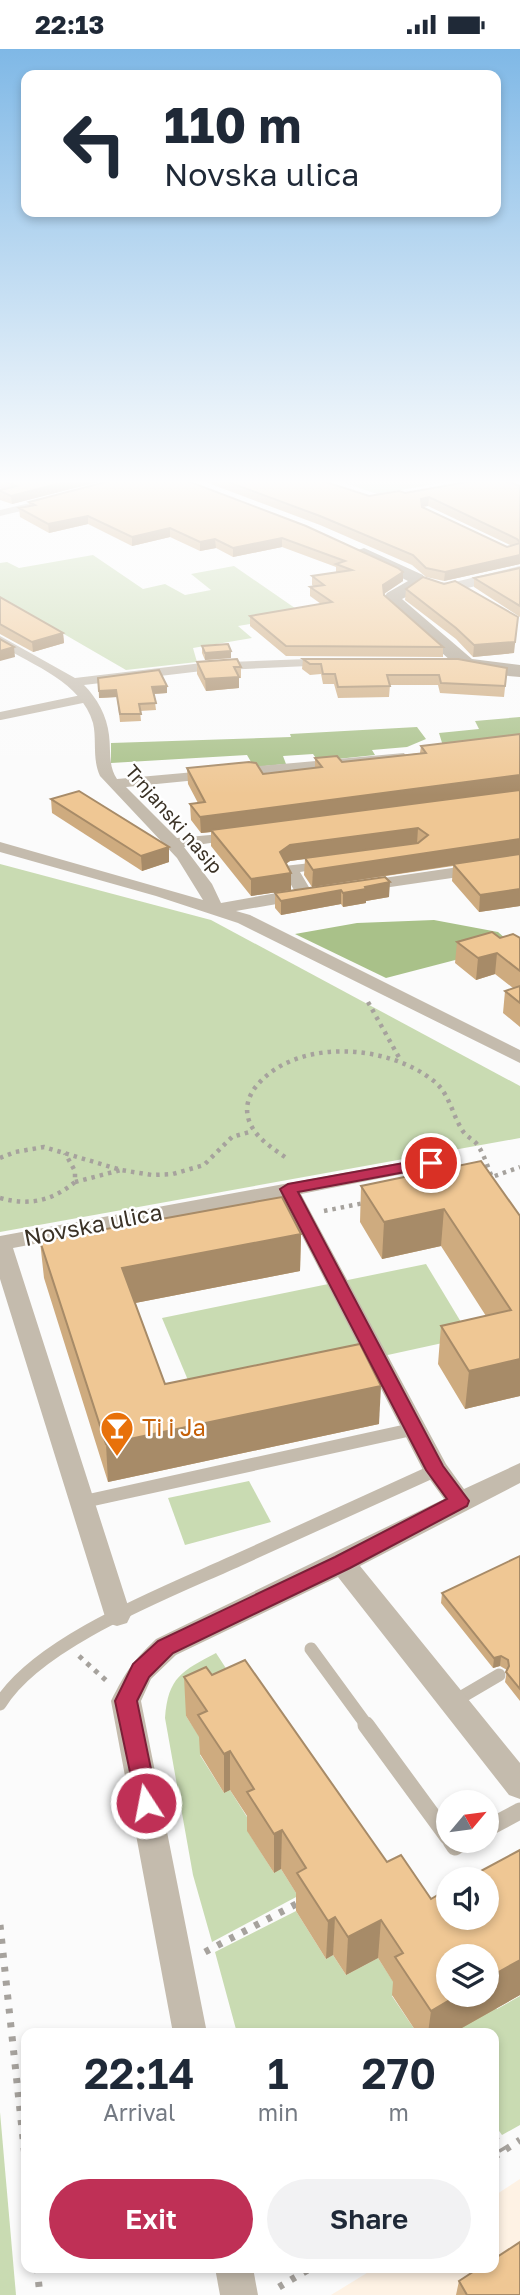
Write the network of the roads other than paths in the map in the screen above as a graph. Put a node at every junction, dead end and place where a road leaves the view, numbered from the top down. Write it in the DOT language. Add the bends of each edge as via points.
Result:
graph roads {
  1 [pos="413,585"];
  2 [pos="430,585"];
  3 [pos="457,585"];
  4 [pos="478,597"];
  5 [pos="1,642"];
  6 [pos="346,661"];
  7 [pos="438,663"];
  8 [pos="465,663"];
  9 [pos="520,671"];
  10 [pos="76,682"];
  11 [pos="88,698"];
  12 [pos="0,716"];
  13 [pos="416,755"];
  14 [pos="115,784"];
  15 [pos="252,833"];
  16 [pos="172,844"];
  17 [pos="0,847"];
  18 [pos="353,860"];
  19 [pos="520,863"];
  20 [pos="345,888"];
  21 [pos="215,909"];
  22 [pos="516,1052"];
  23 [pos="431,1163"];
  24 [pos="288,1189"];
  25 [pos="414,1429"];
  26 [pos="436,1470"];
  27 [pos="520,1472"];
  28 [pos="460,1501"];
  29 [pos="82,1502"];
  30 [pos="342,1563"];
  31 [pos="117,1615"];
  32 [pos="311,1649"];
  33 [pos="499,1675"];
  34 [pos="453,1702"];
  35 [pos="0,1704"];
  36 [pos="520,1786"];
  37 [pos="520,1811"];
  38 [pos="436,1821"];
  39 [pos="499,1822"];
  40 [pos="189,2028"];
  41 [pos="235,2273"];
  42 [pos="240,2295"];
  1 -- 8 [label="street" via="392,600"];
  2 -- 3 [label="street"];
  3 -- 4 [label="street"];
  5 -- 10 [label="street, Trnjanski nasip"];
  6 -- 10 [label="street" via="232,663"];
  7 -- 8 [label="street"];
  8 -- 9 [label="street"];
  10 -- 11 [label="street, Trnjanski nasip"];
  11 -- 12 [label="lane"];
  11 -- 14 [label="street, Trnjanski nasip" via="101,727 104,768"];
  13 -- 14 [label="street"];
  14 -- 16 [label="street, Trnjanski nasip"];
  15 -- 16 [label="street"];
  16 -- 21 [label="street, Trnjanski nasip" via="208,890"];
  17 -- 21 [label="street, Trnjanski nasip"];
  18 -- 21 [label="street" via="290,869 311,893"];
  19 -- 20 [label="street"];
  21 -- 22 [label="street, Trnjanski nasip"];
  23 -- 24 [label="street, Novska ulica"];
  24 -- 25 [label="street"];
  24 -- 29 [label="street, Novska ulica" via="0,1243"];
  25 -- 26 [label="street"];
  25 -- 29 [label="lane"];
  26 -- 28 [label="street"];
  26 -- 31 [label="lane"];
  27 -- 28 [label="street"];
  28 -- 30 [label="street"];
  29 -- 31 [label="street, Novska ulica"];
  30 -- 34 [label="street"];
  30 -- 40 [label="street" via="166,1647 141,1671 126,1701"];
  31 -- 35 [label="lane" via="38,1661"];
  32 -- 38 [label="lane"];
  33 -- 34 [label="lane"];
  34 -- 36 [label="street"];
  37 -- 39 [label="lane"];
  41 -- 42 [label="street"];
}
